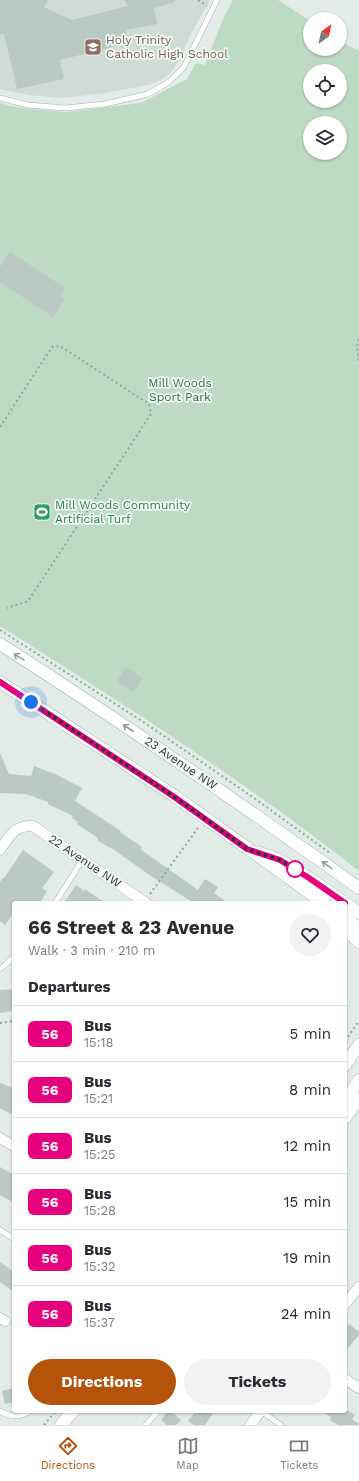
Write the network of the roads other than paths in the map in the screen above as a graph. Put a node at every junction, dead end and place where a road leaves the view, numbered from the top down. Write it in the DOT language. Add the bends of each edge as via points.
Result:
graph roads {
  1 [pos="217,0"];
  2 [pos="0,98"];
  3 [pos="0,644"];
  4 [pos="0,682"];
  5 [pos="247,849"];
  6 [pos="0,850"];
  7 [pos="83,859"];
  8 [pos="359,888"];
  9 [pos="316,899"];
  10 [pos="56,901"];
  11 [pos="146,901"];
  12 [pos="342,901"];
  13 [pos="347,904"];
  14 [pos="359,913"];
  15 [pos="347,919"];
  16 [pos="359,928"];
  17 [pos="347,931"];
  18 [pos="359,942"];
  19 [pos="12,959"];
  20 [pos="0,969"];
  21 [pos="359,1045"];
  22 [pos="347,1062"];
  23 [pos="359,1080"];
  24 [pos="347,1098"];
  25 [pos="359,1099"];
  26 [pos="347,1115"];
  27 [pos="0,1138"];
  28 [pos="12,1145"];
  29 [pos="0,1230"];
  30 [pos="12,1238"];
  31 [pos="359,1287"];
  32 [pos="347,1302"];
  33 [pos="347,1380"];
  34 [pos="359,1388"];
  35 [pos="0,1411"];
  36 [pos="26,1413"];
  37 [pos="71,1413"];
  38 [pos="156,1413"];
  39 [pos="259,1413"];
  40 [pos="264,1413"];
  41 [pos="61,1425"];
  42 [pos="146,1425"];
  43 [pos="250,1425"];
  44 [pos="281,1425"];
  1 -- 2 [label="lane" via="184,67 169,82 148,94 105,104 65,108 28,105"];
  8 -- 3 [label="main road, 23 Avenue NW, one-way" via="246,807"];
  4 -- 5 [label="main road" via="173,796"];
  5 -- 9 [label="main road"];
  5 -- 12 [label="main road" via="280,860"];
  6 -- 7 [label="street, 22 Avenue NW" via="14,831 24,826 33,826"];
  7 -- 10 [label="lane"];
  7 -- 11 [label="street, 22 Avenue NW"];
  13 -- 14 [label="main road"];
  15 -- 16 [label="main road"];
  17 -- 18 [label="main road"];
  19 -- 20 [label="lane"];
  21 -- 22 [label="main road"];
  23 -- 24 [label="main road"];
  25 -- 26 [label="main road"];
  27 -- 28 [label="street"];
  29 -- 30 [label="lane"];
  31 -- 32 [label="street"];
  33 -- 34 [label="street"];
  35 -- 36 [label="lane" via="17,1416"];
  37 -- 41 [label="main road"];
  38 -- 42 [label="lane"];
  39 -- 43 [label="street"];
  40 -- 44 [label="lane"];
}
